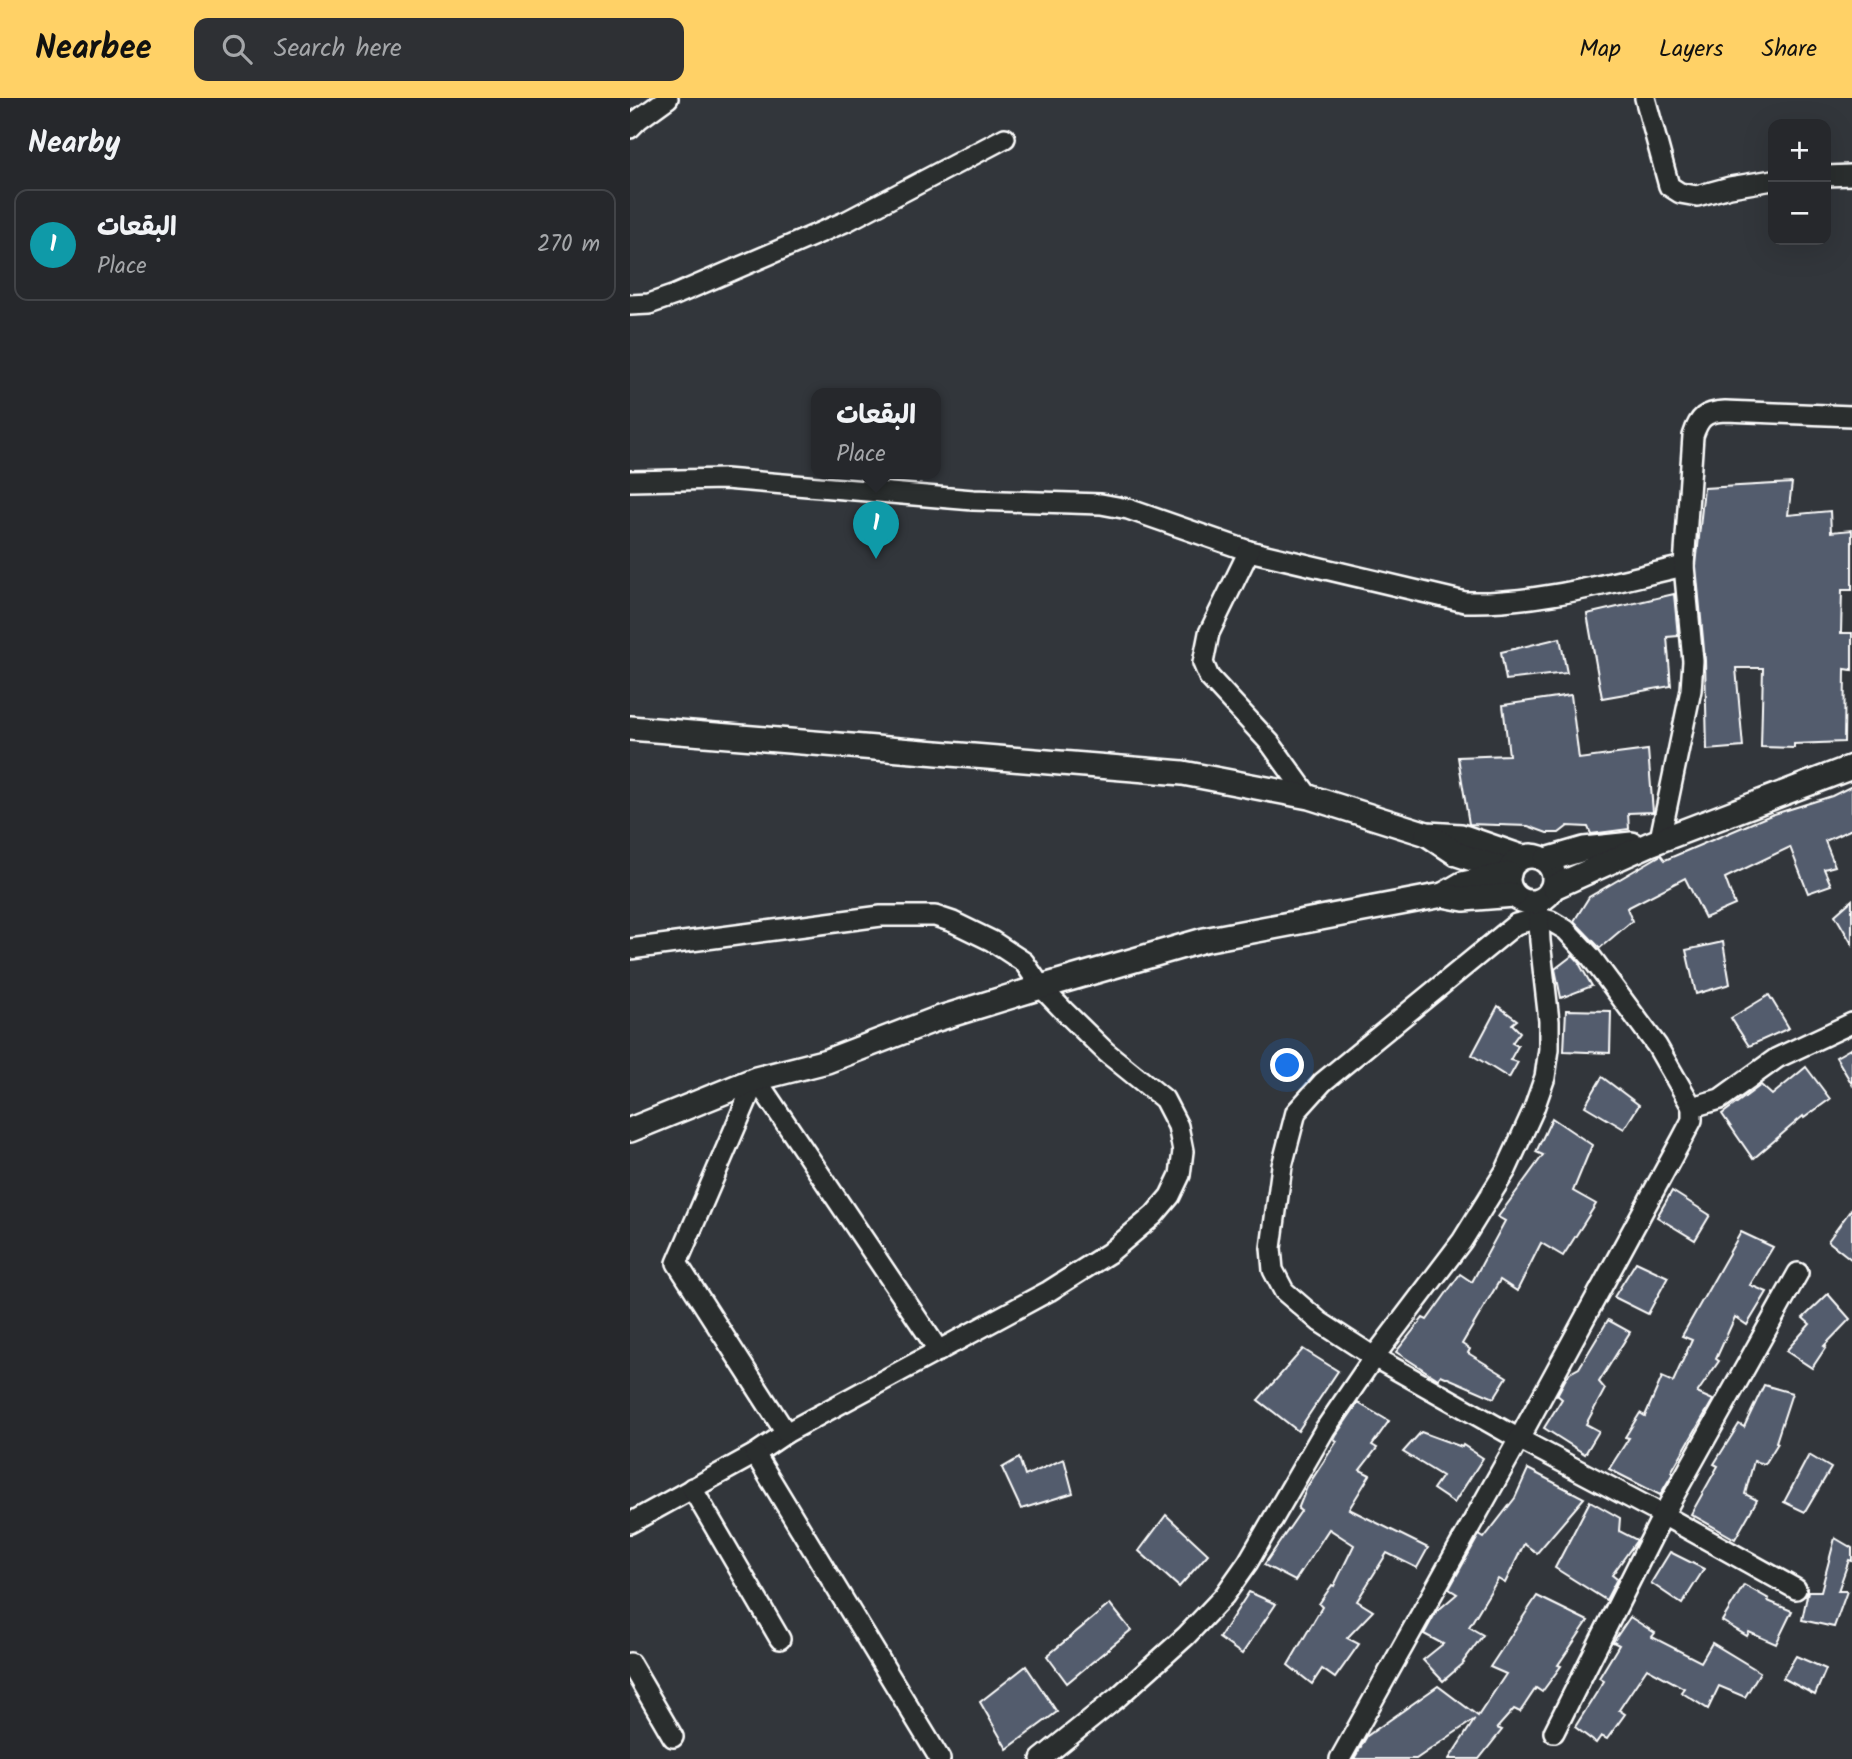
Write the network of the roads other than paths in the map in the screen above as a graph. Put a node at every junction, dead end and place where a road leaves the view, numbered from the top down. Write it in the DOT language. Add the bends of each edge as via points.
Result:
graph roads {
  1 [pos="668,98"];
  2 [pos="1645,98"];
  3 [pos="630,128"];
  4 [pos="1005,138"];
  5 [pos="1852,175"];
  6 [pos="1831,177"];
  7 [pos="1768,181"];
  8 [pos="630,305"];
  9 [pos="1852,416"];
  10 [pos="630,481"];
  11 [pos="1249,551"];
  12 [pos="1684,566"];
  13 [pos="630,728"];
  14 [pos="1852,767"];
  15 [pos="1308,797"];
  16 [pos="1655,841"];
  17 [pos="1546,860"];
  18 [pos="1514,874"];
  19 [pos="1544,902"];
  20 [pos="630,949"];
  21 [pos="1041,987"];
  22 [pos="1852,1023"];
  23 [pos="756,1079"];
  24 [pos="1692,1107"];
  25 [pos="630,1130"];
  26 [pos="1798,1273"];
  27 [pos="939,1351"];
  28 [pos="1374,1357"];
  29 [pos="786,1433"];
  30 [pos="1519,1439"];
  31 [pos="755,1454"];
  32 [pos="691,1488"];
  33 [pos="1663,1515"];
  34 [pos="630,1523"];
  35 [pos="1796,1589"];
  36 [pos="780,1639"];
  37 [pos="630,1663"];
  38 [pos="1554,1732"];
  39 [pos="673,1737"];
  40 [pos="936,1758"];
  41 [pos="1041,1759"];
  42 [pos="1340,1759"];
  1 -- 3 [label="street"];
  2 -- 7 [label="street" via="1670,186 1680,193 1697,196"];
  4 -- 8 [label="street" via="847,221 675,295"];
  5 -- 6 [label="street"];
  9 -- 12 [label="street" via="1725,411 1703,415 1693,436"];
  10 -- 11 [label="street" via="725,479 973,500 1101,504"];
  11 -- 12 [label="street" via="1465,602 1491,603 1570,592"];
  11 -- 15 [label="street" via="1209,633 1203,663 1209,677 1270,743"];
  12 -- 16 [label="street" via="1692,680"];
  13 -- 15 [label="street" via="1183,773"];
  14 -- 16 [label="street"];
  15 -- 18 [label="street" via="1427,834 1457,854"];
  16 -- 17 [label="street" via="1584,849"];
  16 -- 19 [label="street"];
  17 -- 18 [label="street" via="1532,855"];
  17 -- 19 [label="street" via="1554,872"];
  18 -- 19 [label="street" via="1524,901"];
  18 -- 21 [label="street" via="1464,899 1443,895 1204,940"];
  19 -- 24 [label="street" via="1551,920 1591,957 1657,1046"];
  19 -- 28 [label="street" via="1540,941 1549,1049 1533,1111 1506,1170 1462,1241"];
  19 -- 28 [label="street" via="1324,1082 1296,1112 1271,1230 1273,1270 1284,1291 1320,1322"];
  20 -- 21 [label="street" via="881,916 935,916 1011,953 1024,962"];
  21 -- 23 [label="street" via="934,1020 827,1061"];
  21 -- 27 [label="street" via="1106,1052 1164,1099 1184,1150 1180,1175 1154,1215 1109,1254"];
  22 -- 24 [label="street" via="1777,1058 1720,1099"];
  23 -- 25 [label="street"];
  23 -- 27 [label="street"];
  23 -- 29 [label="street" via="677,1263"];
  24 -- 30 [label="street" via="1692,1120"];
  26 -- 33 [label="street"];
  27 -- 29 [label="street"];
  28 -- 30 [label="street"];
  28 -- 41 [label="street" via="1224,1596 1118,1698"];
  29 -- 31 [label="street"];
  30 -- 33 [label="street"];
  30 -- 42 [label="street"];
  31 -- 32 [label="street"];
  31 -- 40 [label="street"];
  32 -- 34 [label="street"];
  32 -- 36 [label="street"];
  33 -- 35 [label="street"];
  33 -- 38 [label="street"];
  37 -- 39 [label="street"];
}
